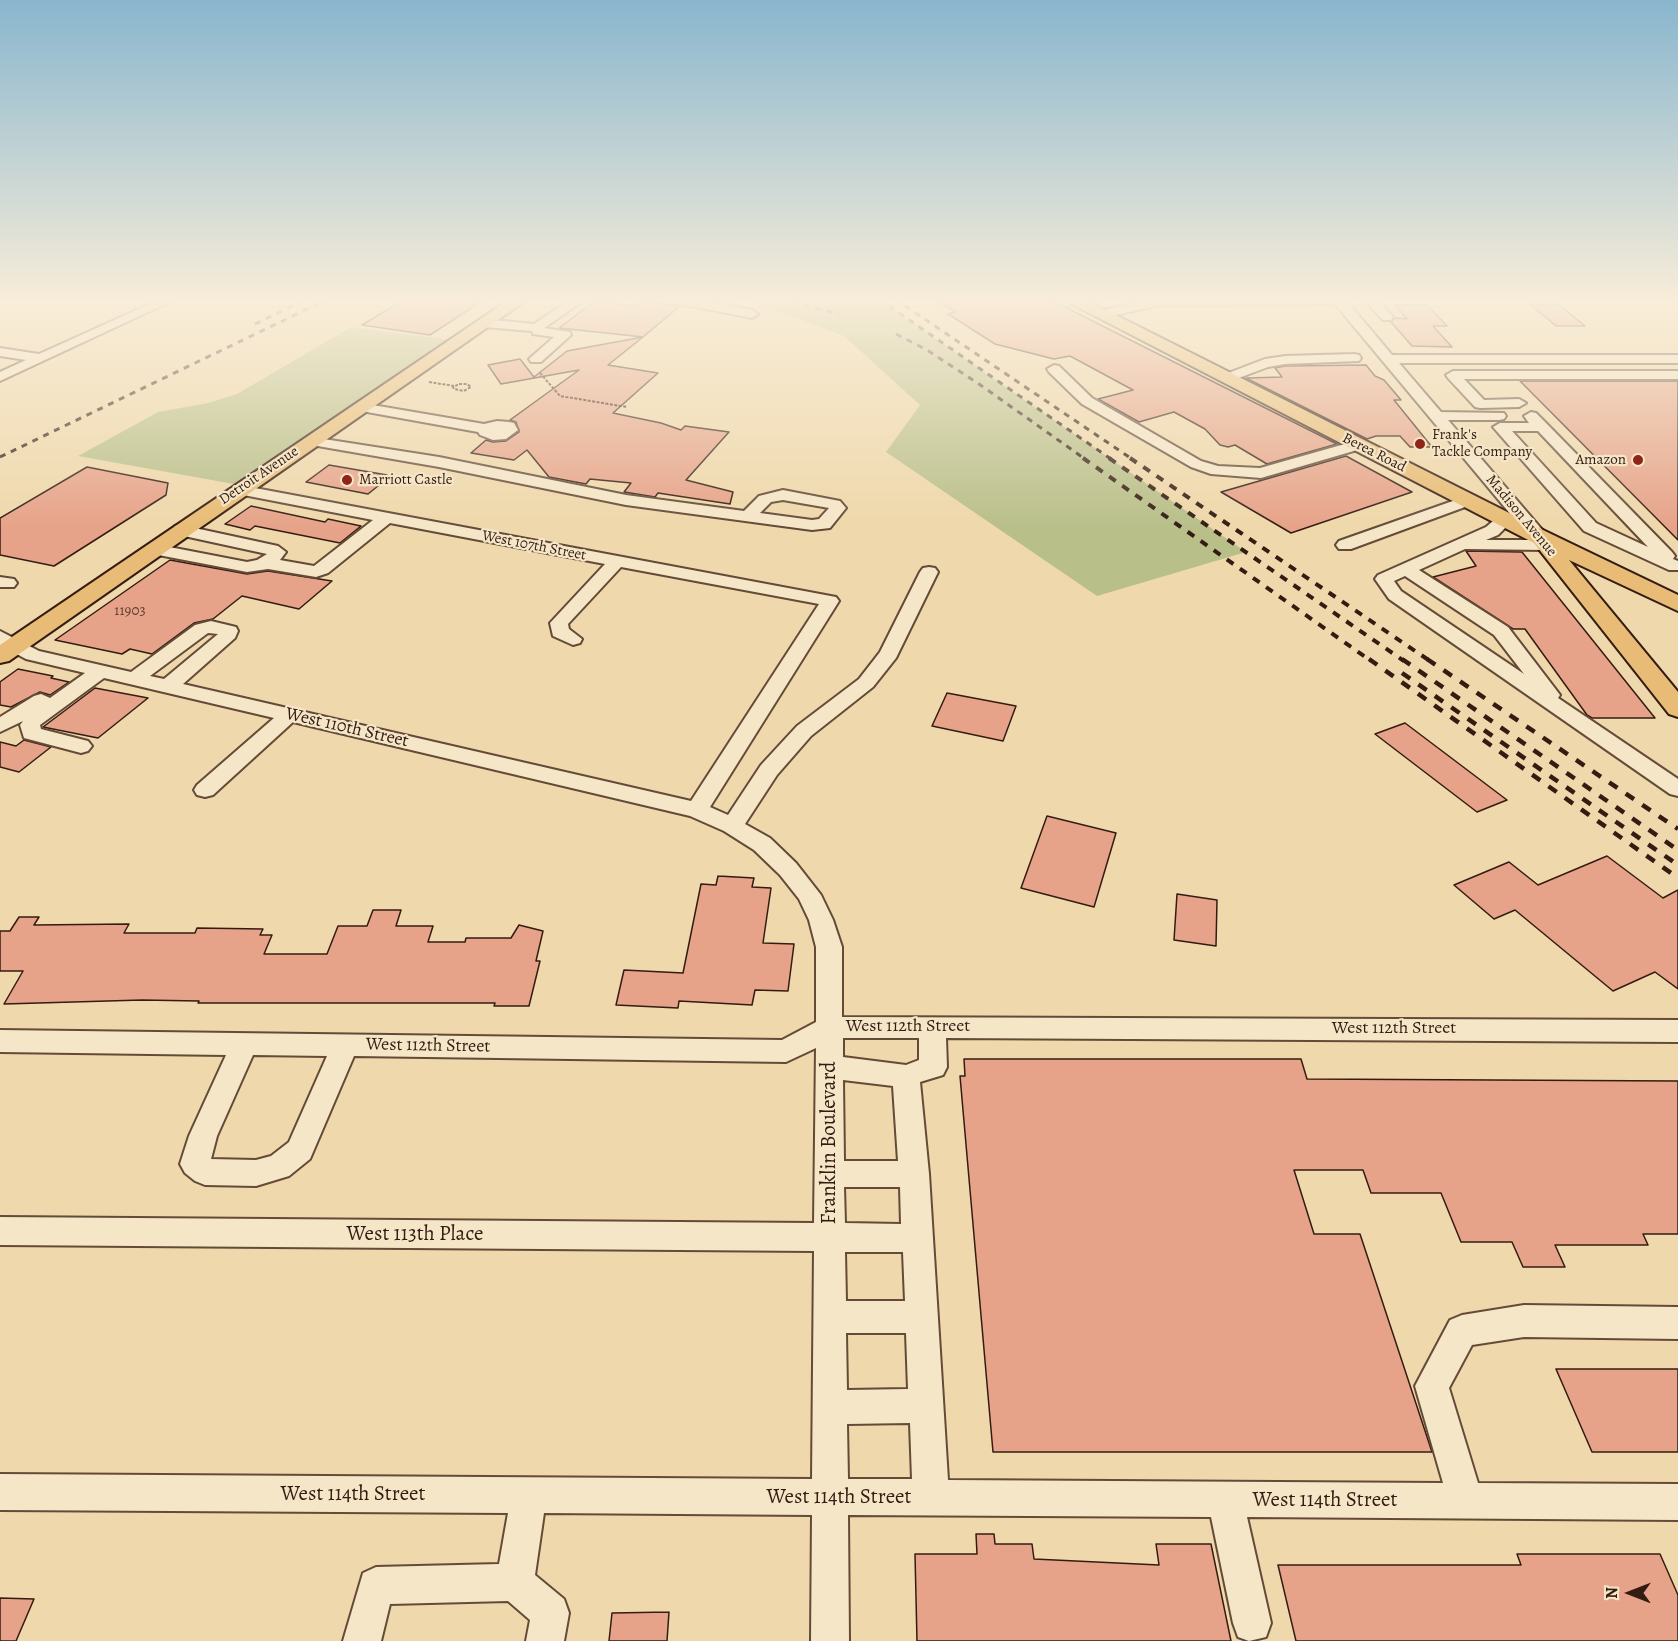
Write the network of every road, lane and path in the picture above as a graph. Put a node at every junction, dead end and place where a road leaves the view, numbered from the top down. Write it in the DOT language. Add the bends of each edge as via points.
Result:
graph roads {
  1 [pos="1491,375"];
  2 [pos="407,376"];
  3 [pos="545,376"];
  4 [pos="1061,376"];
  5 [pos="1223,376"];
  6 [pos="1235,376"];
  7 [pos="1404,376"];
  8 [pos="1454,376"];
  9 [pos="1228,378"];
  10 [pos="427,382"];
  11 [pos="455,386"];
  12 [pos="1519,403"];
  13 [pos="627,406"];
  14 [pos="361,407"];
  15 [pos="1437,416"];
  16 [pos="1536,421"];
  17 [pos="487,429"];
  18 [pos="310,441"];
  19 [pos="1359,445"];
  20 [pos="238,490"];
  21 [pos="1467,501"];
  22 [pos="748,516"];
  23 [pos="386,518"];
  24 [pos="1505,520"];
  25 [pos="181,530"];
  26 [pos="1542,541"];
  27 [pos="1345,545"];
  28 [pos="1458,545"];
  29 [pos="154,549"];
  30 [pos="617,561"];
  31 [pos="265,563"];
  32 [pos="1406,569"];
  33 [pos="929,572"];
  34 [pos="1678,604"];
  35 [pos="573,639"];
  36 [pos="5,646"];
  37 [pos="94,670"];
  38 [pos="134,679"];
  39 [pos="167,687"];
  40 [pos="1678,709"];
  41 [pos="1562,711"];
  42 [pos="289,715"];
  43 [pos="0,726"];
  44 [pos="81,746"];
  45 [pos="1678,789"];
  46 [pos="205,790"];
  47 [pos="697,810"];
  48 [pos="732,826"];
  49 [pos="830,1027"];
  50 [pos="932,1027"];
  51 [pos="1678,1031"];
  52 [pos="0,1041"];
  53 [pos="243,1044"];
  54 [pos="345,1045"];
  55 [pos="830,1067"];
  56 [pos="906,1076"];
  57 [pos="830,1174"];
  58 [pos="914,1174"];
  59 [pos="0,1231"];
  60 [pos="830,1238"];
  61 [pos="917,1238"];
  62 [pos="829,1317"];
  63 [pos="921,1317"];
  64 [pos="1678,1323"];
  65 [pos="927,1406"];
  66 [pos="829,1407"];
  67 [pos="0,1492"];
  68 [pos="529,1496"];
  69 [pos="828,1498"];
  70 [pos="931,1499"];
  71 [pos="1225,1500"];
  72 [pos="1466,1501"];
  73 [pos="1678,1502"];
  74 [pos="515,1582"];
  75 [pos="1252,1623"];
  76 [pos="362,1641"];
  77 [pos="545,1641"];
  78 [pos="830,1641"];
  1 -- 12 [label="street"];
  2 -- 14 [label="main road, Detroit Avenue"];
  3 -- 13 [label="path" via="560,396"];
  4 -- 19 [label="street" via="1087,401 1196,464 1216,471 1262,473"];
  5 -- 9 [label="main road, Berea Road"];
  6 -- 9 [label="street"];
  7 -- 15 [label="street, Madison Avenue"];
  8 -- 12 [label="street" via="1480,404"];
  9 -- 19 [label="main road, Berea Road"];
  10 -- 11 [label="path"];
  11 -- 11 [label="path" via="461,391 471,387 465,384"];
  12 -- 16 [label="street"];
  14 -- 17 [label="street"];
  14 -- 18 [label="main road, Detroit Avenue"];
  15 -- 16 [label="street"];
  15 -- 26 [label="street, Madison Avenue"];
  16 -- 16 [label="street" via="1500,427 1590,527 1675,566"];
  18 -- 20 [label="main road, Detroit Avenue"];
  18 -- 22 [label="street" via="440,462 626,500"];
  19 -- 21 [label="main road, Berea Road"];
  20 -- 23 [label="street, West 107th Street"];
  20 -- 25 [label="main road, Detroit Avenue"];
  21 -- 24 [label="main road, Berea Road"];
  21 -- 27 [label="street"];
  23 -- 30 [label="street, West 107th Street"];
  23 -- 31 [label="street" via="316,572"];
  24 -- 26 [label="main road, Berea Road"];
  24 -- 28 [label="street" via="1491,531"];
  25 -- 29 [label="main road, Detroit Avenue"];
  25 -- 31 [label="street" via="277,552"];
  26 -- 28 [label="street"];
  26 -- 34 [label="main road, Berea Road"];
  26 -- 40 [label="main road, Madison Avenue"];
  28 -- 32 [label="street"];
  29 -- 31 [label="street" via="247,567"];
  29 -- 36 [label="main road, Detroit Avenue"];
  30 -- 35 [label="street" via="559,623 560,632"];
  30 -- 47 [label="street, West 107th Street" via="830,601"];
  32 -- 41 [label="street" via="1501,631"];
  32 -- 41 [label="street" via="1384,579 1395,595"];
  33 -- 48 [label="street" via="889,654 866,683 804,731 769,770"];
  36 -- 37 [label="street, West 110th Street"];
  37 -- 38 [label="street, West 110th Street"];
  37 -- 43 [label="street"];
  37 -- 44 [label="street" via="30,725 32,733"];
  38 -- 39 [label="street, West 110th Street"];
  38 -- 39 [label="street" via="202,629 229,631 226,638"];
  39 -- 42 [label="street, West 110th Street"];
  41 -- 45 [label="street"];
  42 -- 46 [label="street"];
  42 -- 47 [label="street, West 110th Street"];
  47 -- 48 [label="street, Franklin Boulevard"];
  48 -- 49 [label="street, Franklin Boulevard" via="762,844 809,895 829,947"];
  49 -- 50 [label="street, West 112th Street"];
  49 -- 54 [label="street, West 112th Street" via="786,1051"];
  49 -- 55 [label="street, Franklin Boulevard"];
  50 -- 51 [label="street, West 112th Street"];
  50 -- 56 [label="street" via="933,1067"];
  52 -- 53 [label="street, West 112th Street"];
  53 -- 54 [label="street, West 112th Street"];
  53 -- 54 [label="street" via="203,1136 195,1164 205,1172 256,1173 279,1167 300,1150"];
  55 -- 56 [label="street"];
  55 -- 57 [label="street, Franklin Boulevard"];
  56 -- 58 [label="street"];
  57 -- 58 [label="street"];
  57 -- 60 [label="street, Franklin Boulevard"];
  58 -- 61 [label="street"];
  59 -- 60 [label="street, West 113th Place"];
  60 -- 61 [label="street, West 113th Place"];
  60 -- 62 [label="street, Franklin Boulevard"];
  61 -- 63 [label="street"];
  62 -- 63 [label="street"];
  62 -- 66 [label="street, Franklin Boulevard"];
  63 -- 65 [label="street"];
  64 -- 72 [label="street" via="1524,1321 1462,1330 1432,1386"];
  65 -- 66 [label="street"];
  65 -- 70 [label="street"];
  66 -- 69 [label="street, Franklin Boulevard"];
  67 -- 68 [label="street, West 114th Street"];
  68 -- 69 [label="street, West 114th Street"];
  68 -- 74 [label="street"];
  69 -- 70 [label="street, West 114th Street"];
  69 -- 78 [label="street, Franklin Boulevard"];
  70 -- 71 [label="street, West 114th Street"];
  71 -- 72 [label="street, West 114th Street"];
  71 -- 75 [label="street"];
  72 -- 73 [label="street, West 114th Street"];
  74 -- 76 [label="street" via="376,1586"];
  74 -- 77 [label="street" via="550,1613"];
}
